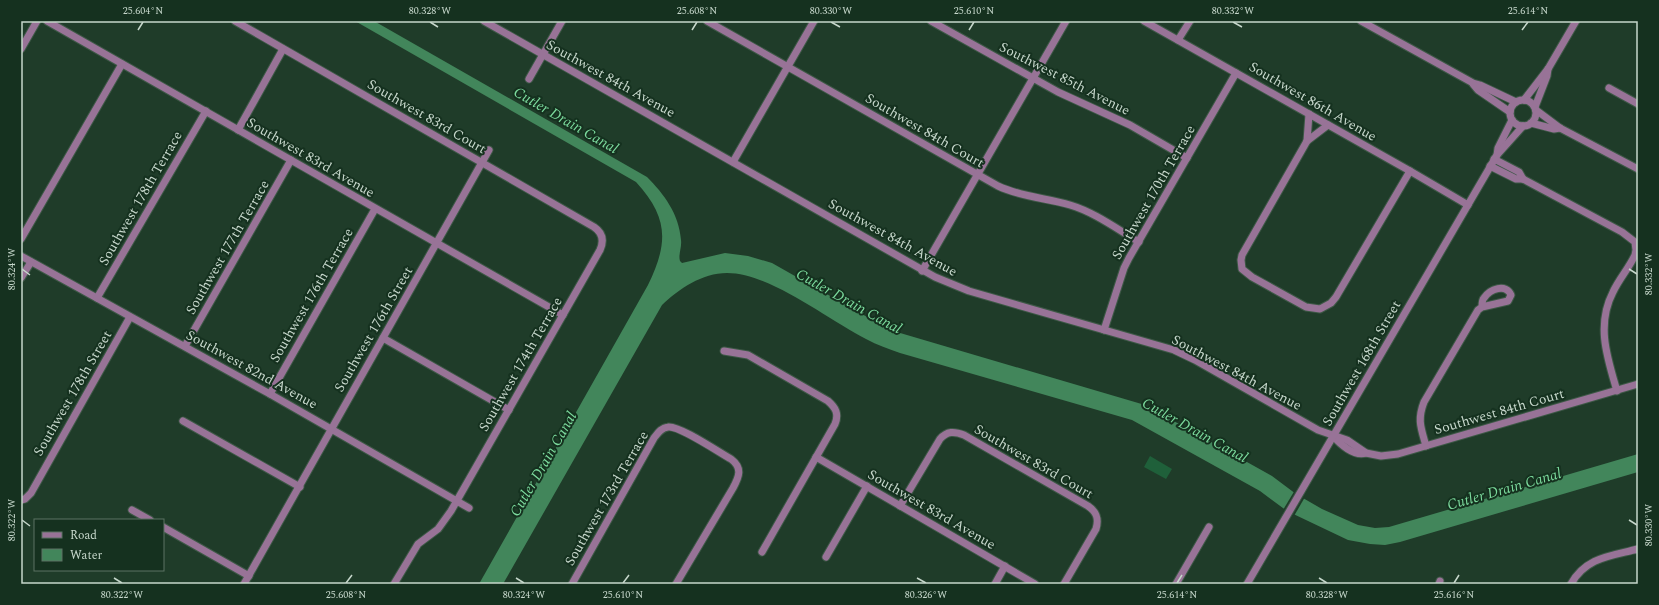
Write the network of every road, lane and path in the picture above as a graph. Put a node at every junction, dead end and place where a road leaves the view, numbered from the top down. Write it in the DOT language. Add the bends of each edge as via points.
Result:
graph roads {
  1 [pos="37,21"];
  2 [pos="47,21"];
  3 [pos="235,21"];
  4 [pos="484,21"];
  5 [pos="562,21"];
  6 [pos="707,21"];
  7 [pos="814,21"];
  8 [pos="931,21"];
  9 [pos="1066,21"];
  10 [pos="1144,21"];
  11 [pos="1190,21"];
  12 [pos="1361,21"];
  13 [pos="1576,21"];
  14 [pos="1178,40"];
  15 [pos="21,49"];
  16 [pos="284,49"];
  17 [pos="543,55"];
  18 [pos="122,64"];
  19 [pos="788,67"];
  20 [pos="1548,69"];
  21 [pos="1236,73"];
  22 [pos="1034,78"];
  23 [pos="529,79"];
  24 [pos="1472,83"];
  25 [pos="1609,88"];
  26 [pos="1524,100"];
  27 [pos="1516,102"];
  28 [pos="1638,104"];
  29 [pos="1535,108"];
  30 [pos="206,111"];
  31 [pos="1510,112"];
  32 [pos="1309,114"];
  33 [pos="1512,120"];
  34 [pos="1531,124"];
  35 [pos="1328,125"];
  36 [pos="1523,126"];
  37 [pos="1560,128"];
  38 [pos="238,130"];
  39 [pos="1307,141"];
  40 [pos="489,150"];
  41 [pos="1496,157"];
  42 [pos="1187,158"];
  43 [pos="291,160"];
  44 [pos="733,162"];
  45 [pos="482,163"];
  46 [pos="1490,166"];
  47 [pos="1638,169"];
  48 [pos="1410,171"];
  49 [pos="978,175"];
  50 [pos="1523,179"];
  51 [pos="1468,205"];
  52 [pos="375,209"];
  53 [pos="602,238"];
  54 [pos="21,239"];
  55 [pos="1139,242"];
  56 [pos="436,244"];
  57 [pos="21,256"];
  58 [pos="31,262"];
  59 [pos="922,271"];
  60 [pos="21,278"];
  61 [pos="97,298"];
  62 [pos="1482,307"];
  63 [pos="563,315"];
  64 [pos="130,317"];
  65 [pos="1104,330"];
  66 [pos="383,338"];
  67 [pos="185,346"];
  68 [pos="724,351"];
  69 [pos="1638,384"];
  70 [pos="1617,391"];
  71 [pos="270,394"];
  72 [pos="509,410"];
  73 [pos="183,421"];
  74 [pos="331,429"];
  75 [pos="1333,435"];
  76 [pos="1426,446"];
  77 [pos="816,457"];
  78 [pos="867,486"];
  79 [pos="300,487"];
  80 [pos="22,500"];
  81 [pos="457,501"];
  82 [pos="900,506"];
  83 [pos="469,508"];
  84 [pos="132,510"];
  85 [pos="148,519"];
  86 [pos="1209,527"];
  87 [pos="164,528"];
  88 [pos="1638,548"];
  89 [pos="762,552"];
  90 [pos="826,557"];
  91 [pos="1006,566"];
  92 [pos="249,576"];
  93 [pos="1248,582"];
  94 [pos="244,584"];
  95 [pos="394,584"];
  96 [pos="572,584"];
  97 [pos="676,584"];
  98 [pos="995,584"];
  99 [pos="1035,584"];
  100 [pos="1064,584"];
  101 [pos="1176,584"];
  102 [pos="1256,584"];
  103 [pos="1571,584"];
  1 -- 15 [label="street"];
  2 -- 18 [label="street, Southwest 83rd Avenue"];
  3 -- 16 [label="street, Southwest 83rd Court"];
  4 -- 17 [label="street, Southwest 84th Avenue"];
  5 -- 17 [label="street"];
  6 -- 19 [label="street, Southwest 84th Court"];
  7 -- 19 [label="street"];
  8 -- 22 [label="street, Southwest 85th Avenue"];
  9 -- 22 [label="street"];
  10 -- 14 [label="street, Southwest 86th Avenue"];
  11 -- 14 [label="street"];
  12 -- 24 [label="street"];
  13 -- 20 [label="street"];
  14 -- 21 [label="street, Southwest 86th Avenue"];
  16 -- 38 [label="street"];
  16 -- 45 [label="street, Southwest 83rd Court"];
  17 -- 23 [label="street"];
  17 -- 44 [label="street, Southwest 84th Avenue"];
  18 -- 30 [label="street, Southwest 83rd Avenue"];
  18 -- 54 [label="street"];
  19 -- 44 [label="street"];
  19 -- 49 [label="street, Southwest 84th Court"];
  20 -- 26 [label="street"];
  20 -- 29 [label="street"];
  21 -- 32 [label="street, Southwest 86th Avenue"];
  21 -- 42 [label="street, Southwest 170th Terrace"];
  22 -- 42 [label="street, Southwest 85th Avenue" via="1070,98 1130,125"];
  22 -- 49 [label="street"];
  24 -- 27 [label="street"];
  24 -- 31 [label="street"];
  25 -- 28 [label="street"];
  26 -- 27 [label="street"];
  26 -- 29 [label="street" via="1529,101"];
  27 -- 31 [label="street"];
  29 -- 34 [label="street" via="1536,117"];
  29 -- 37 [label="street"];
  30 -- 38 [label="street, Southwest 83rd Avenue"];
  30 -- 61 [label="street, Southwest 178th Terrace"];
  31 -- 33 [label="street"];
  32 -- 35 [label="street, Southwest 86th Avenue"];
  32 -- 39 [label="street"];
  33 -- 36 [label="street" via="1518,126"];
  33 -- 41 [label="street, Southwest 168th Street"];
  34 -- 36 [label="street"];
  34 -- 37 [label="street"];
  35 -- 39 [label="street"];
  35 -- 48 [label="street, Southwest 86th Avenue"];
  36 -- 41 [label="street, Southwest 168th Street"];
  37 -- 47 [label="street"];
  38 -- 43 [label="street, Southwest 83rd Avenue"];
  39 -- 48 [label="street" via="1251,238 1242,255 1241,265 1246,273 1306,307 1320,309 1336,297"];
  40 -- 45 [label="street, Southwest 176th Street"];
  41 -- 46 [label="street, Southwest 168th Street"];
  41 -- 50 [label="street" via="1519,172"];
  42 -- 55 [label="street, Southwest 170th Terrace"];
  43 -- 52 [label="street, Southwest 83rd Avenue"];
  43 -- 67 [label="street, Southwest 177th Terrace"];
  44 -- 59 [label="street, Southwest 84th Avenue"];
  45 -- 53 [label="street, Southwest 83rd Court" via="594,227"];
  45 -- 56 [label="street, Southwest 176th Street"];
  46 -- 50 [label="street" via="1516,179"];
  46 -- 51 [label="street, Southwest 168th Street"];
  48 -- 51 [label="street, Southwest 86th Avenue"];
  49 -- 55 [label="street, Southwest 84th Court" via="1005,190 1082,210"];
  49 -- 59 [label="street"];
  50 -- 70 [label="street" via="1622,232 1634,242 1635,255 1612,293 1604,318 1604,343"];
  51 -- 75 [label="street, Southwest 168th Street"];
  52 -- 56 [label="street, Southwest 83rd Avenue"];
  52 -- 71 [label="street, Southwest 176th Terrace"];
  53 -- 63 [label="street, Southwest 174th Terrace" via="600,250"];
  55 -- 65 [label="street, Southwest 170th Terrace" via="1124,268"];
  56 -- 63 [label="street, Southwest 83rd Avenue"];
  56 -- 66 [label="street, Southwest 176th Street"];
  57 -- 58 [label="street, Southwest 82nd Avenue"];
  58 -- 60 [label="street"];
  58 -- 61 [label="street, Southwest 82nd Avenue"];
  59 -- 65 [label="street, Southwest 84th Avenue" via="969,291"];
  61 -- 64 [label="street, Southwest 82nd Avenue"];
  62 -- 76 [label="street" via="1463,334 1421,410 1420,424"];
  63 -- 72 [label="street, Southwest 174th Terrace"];
  64 -- 67 [label="street, Southwest 82nd Avenue"];
  64 -- 80 [label="street, Southwest 178th Street" via="31,493"];
  65 -- 75 [label="street, Southwest 84th Avenue" via="1183,354 1318,430"];
  66 -- 72 [label="street"];
  66 -- 74 [label="street, Southwest 176th Street"];
  67 -- 71 [label="street, Southwest 82nd Avenue"];
  68 -- 77 [label="street" via="748,355 828,401 837,415 835,424"];
  69 -- 70 [label="street, Southwest 84th Court"];
  70 -- 76 [label="street, Southwest 84th Court"];
  71 -- 74 [label="street, Southwest 82nd Avenue"];
  72 -- 81 [label="street, Southwest 174th Terrace"];
  73 -- 79 [label="street"];
  74 -- 79 [label="street, Southwest 176th Street"];
  74 -- 81 [label="street, Southwest 82nd Avenue"];
  75 -- 76 [label="street, Southwest 84th Court" via="1347,440 1366,453 1389,456"];
  75 -- 93 [label="street, Southwest 168th Street"];
  77 -- 78 [label="street, Southwest 83rd Avenue"];
  77 -- 89 [label="street"];
  78 -- 82 [label="street, Southwest 83rd Avenue"];
  78 -- 90 [label="street"];
  79 -- 92 [label="street, Southwest 176th Street"];
  81 -- 83 [label="street, Southwest 82nd Avenue"];
  81 -- 95 [label="street, Southwest 174th Terrace" via="442,524 414,548"];
  82 -- 91 [label="street, Southwest 83rd Avenue"];
  82 -- 100 [label="street, Southwest 83rd Court" via="943,436 950,432 964,435 1095,512 1098,520 1093,535"];
  84 -- 85 [label="street"];
  86 -- 101 [label="street"];
  87 -- 92 [label="street"];
  88 -- 103 [label="street" via="1593,562 1584,567"];
  91 -- 98 [label="street"];
  91 -- 99 [label="street, Southwest 83rd Avenue"];
  92 -- 94 [label="street, Southwest 176th Street"];
  93 -- 102 [label="street"];
  96 -- 97 [label="street, Southwest 173rd Terrace" via="654,438 661,430 671,427 731,459 739,471 737,481"];
}
